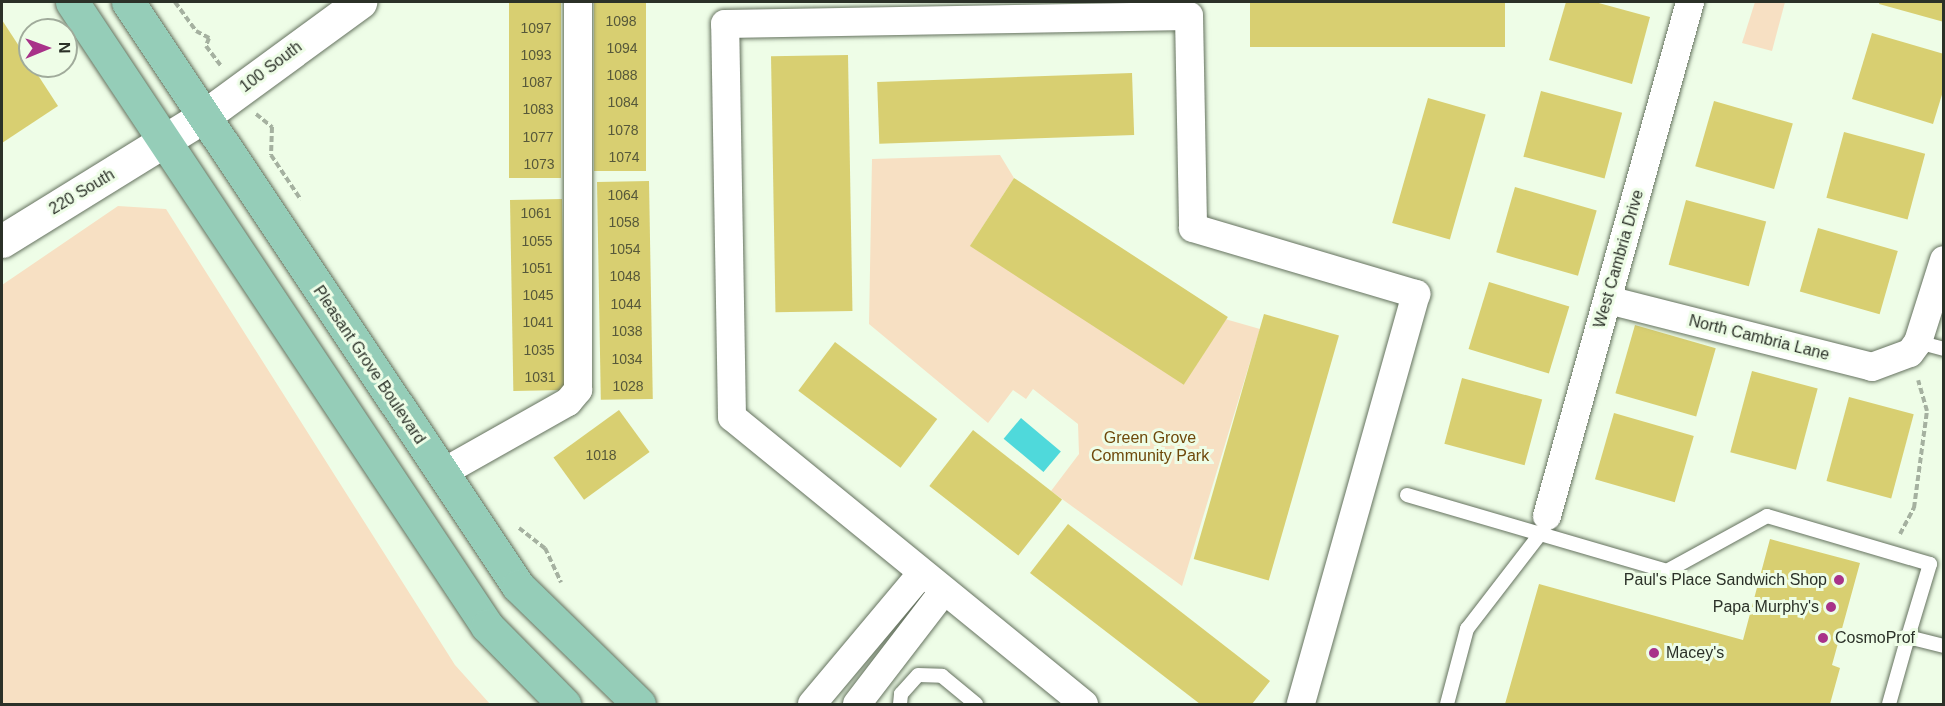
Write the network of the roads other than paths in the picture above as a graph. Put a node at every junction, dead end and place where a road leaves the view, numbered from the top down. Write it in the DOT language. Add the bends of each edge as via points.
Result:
graph roads {
  1 [pos="72,2"];
  2 [pos="128,2"];
  3 [pos="360,2"];
  4 [pos="578,2"];
  5 [pos="1690,2"];
  6 [pos="182,130"];
  7 [pos="2,241"];
  8 [pos="1944,260"];
  9 [pos="1608,300"];
  10 [pos="1924,348"];
  11 [pos="442,473"];
  12 [pos="1407,495"];
  13 [pos="1545,526"];
  14 [pos="921,574"];
  15 [pos="943,592"];
  16 [pos="1908,637"];
  17 [pos="1944,646"];
  18 [pos="564,705"];
  19 [pos="639,705"];
  20 [pos="812,705"];
  21 [pos="857,705"];
  22 [pos="900,705"];
  23 [pos="976,705"];
  24 [pos="1084,705"];
  25 [pos="1301,705"];
  26 [pos="1447,705"];
  27 [pos="1889,705"];
  1 -- 6 [label="main road, Pleasant Grove Boulevard"];
  2 -- 6 [label="main road, Pleasant Grove Boulevard"];
  3 -- 6 [label="street, 100 South"];
  4 -- 11 [label="street" via="578,390 568,402"];
  5 -- 9 [label="street, West Cambria Drive"];
  6 -- 7 [label="street, 220 South"];
  6 -- 11 [label="main road, Pleasant Grove Boulevard"];
  6 -- 18 [label="main road, Pleasant Grove Boulevard" via="487,626"];
  8 -- 10 [label="street"];
  9 -- 10 [label="street, North Cambria Lane" via="1872,367"];
  9 -- 13 [label="street, West Cambria Drive"];
  11 -- 19 [label="main road, Pleasant Grove Boulevard" via="518,586"];
  12 -- 13 [label="lane"];
  13 -- 16 [label="lane" via="1667,571 1767,516 1930,564"];
  13 -- 26 [label="lane" via="1467,629"];
  14 -- 15 [label="street"];
  14 -- 20 [label="street"];
  14 -- 25 [label="street" via="732,417 725,24 1189,16 1193,228 1416,294"];
  15 -- 21 [label="street"];
  15 -- 24 [label="street"];
  16 -- 17 [label="lane"];
  16 -- 27 [label="lane"];
  22 -- 23 [label="lane" via="918,675 942,676"];
}
